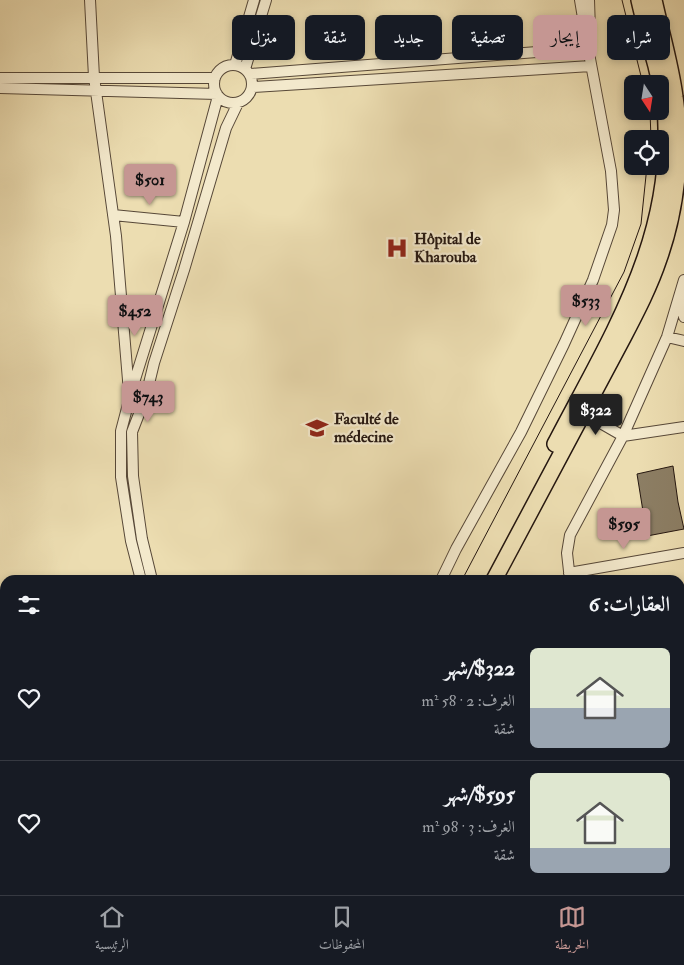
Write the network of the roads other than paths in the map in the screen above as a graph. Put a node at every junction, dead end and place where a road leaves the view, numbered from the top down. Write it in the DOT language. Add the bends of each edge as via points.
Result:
graph roads {
  1 [pos="90,0"];
  2 [pos="266,0"];
  3 [pos="580,0"];
  4 [pos="589,0"];
  5 [pos="639,0"];
  6 [pos="654,0"];
  7 [pos="250,1"];
  8 [pos="248,15"];
  9 [pos="261,15"];
  10 [pos="582,15"];
  11 [pos="590,15"];
  12 [pos="533,52"];
  13 [pos="442,59"];
  14 [pos="235,60"];
  15 [pos="250,60"];
  16 [pos="422,60"];
  17 [pos="438,60"];
  18 [pos="590,60"];
  19 [pos="234,65"];
  20 [pos="591,66"];
  21 [pos="248,71"];
  22 [pos="439,75"];
  23 [pos="94,77"];
  24 [pos="0,78"];
  25 [pos="215,78"];
  26 [pos="253,87"];
  27 [pos="0,88"];
  28 [pos="95,89"];
  29 [pos="217,95"];
  30 [pos="238,103"];
  31 [pos="113,215"];
  32 [pos="184,222"];
  33 [pos="684,280"];
  34 [pos="680,296"];
  35 [pos="684,317"];
  36 [pos="667,337"];
  37 [pos="684,341"];
  38 [pos="129,398"];
  39 [pos="126,411"];
  40 [pos="583,413"];
  41 [pos="138,415"];
  42 [pos="684,427"];
  43 [pos="623,436"];
  44 [pos="684,553"];
  45 [pos="139,575"];
  46 [pos="151,575"];
  47 [pos="443,575"];
  48 [pos="487,575"];
  49 [pos="497,575"];
  50 [pos="570,575"];
  51 [pos="575,575"];
  1 -- 23 [label="street"];
  2 -- 9 [label="street"];
  3 -- 10 [label="street"];
  4 -- 11 [label="street"];
  5 -- 48 [label="highway" via="664,98 666,133 664,176 647,255 630,299"];
  6 -- 40 [label="highway" via="675,96 677,177 671,214 659,259 644,297"];
  7 -- 8 [label="street"];
  12 -- 13 [label="street"];
  14 -- 19 [label="street"];
  15 -- 21 [label="street"];
  16 -- 21 [label="street"];
  17 -- 22 [label="street"];
  18 -- 20 [label="street"];
  19 -- 21 [label="street"];
  19 -- 25 [label="street" via="222,68"];
  20 -- 22 [label="street"];
  20 -- 47 [label="street" via="611,171 612,225 593,280 560,353"];
  21 -- 26 [label="street"];
  22 -- 26 [label="street"];
  23 -- 24 [label="street"];
  23 -- 25 [label="street"];
  23 -- 28 [label="street"];
  25 -- 29 [label="street"];
  26 -- 30 [label="street" via="247,98"];
  27 -- 28 [label="street"];
  28 -- 29 [label="street"];
  28 -- 31 [label="street"];
  29 -- 30 [label="street" via="228,103"];
  29 -- 32 [label="street"];
  30 -- 41 [label="street" via="226,128"];
  31 -- 32 [label="street"];
  31 -- 38 [label="street"];
  32 -- 38 [label="street"];
  33 -- 34 [label="street"];
  34 -- 35 [label="street"];
  34 -- 36 [label="street"];
  36 -- 37 [label="street"];
  36 -- 43 [label="street"];
  38 -- 39 [label="street"];
  39 -- 41 [label="street"];
  39 -- 45 [label="street" via="121,431 122,477"];
  40 -- 43 [label="street"];
  40 -- 49 [label="highway"];
  41 -- 46 [label="street" via="132,432 133,476"];
  42 -- 43 [label="street"];
  43 -- 50 [label="street" via="570,535 567,552"];
  44 -- 51 [label="street"];
}
